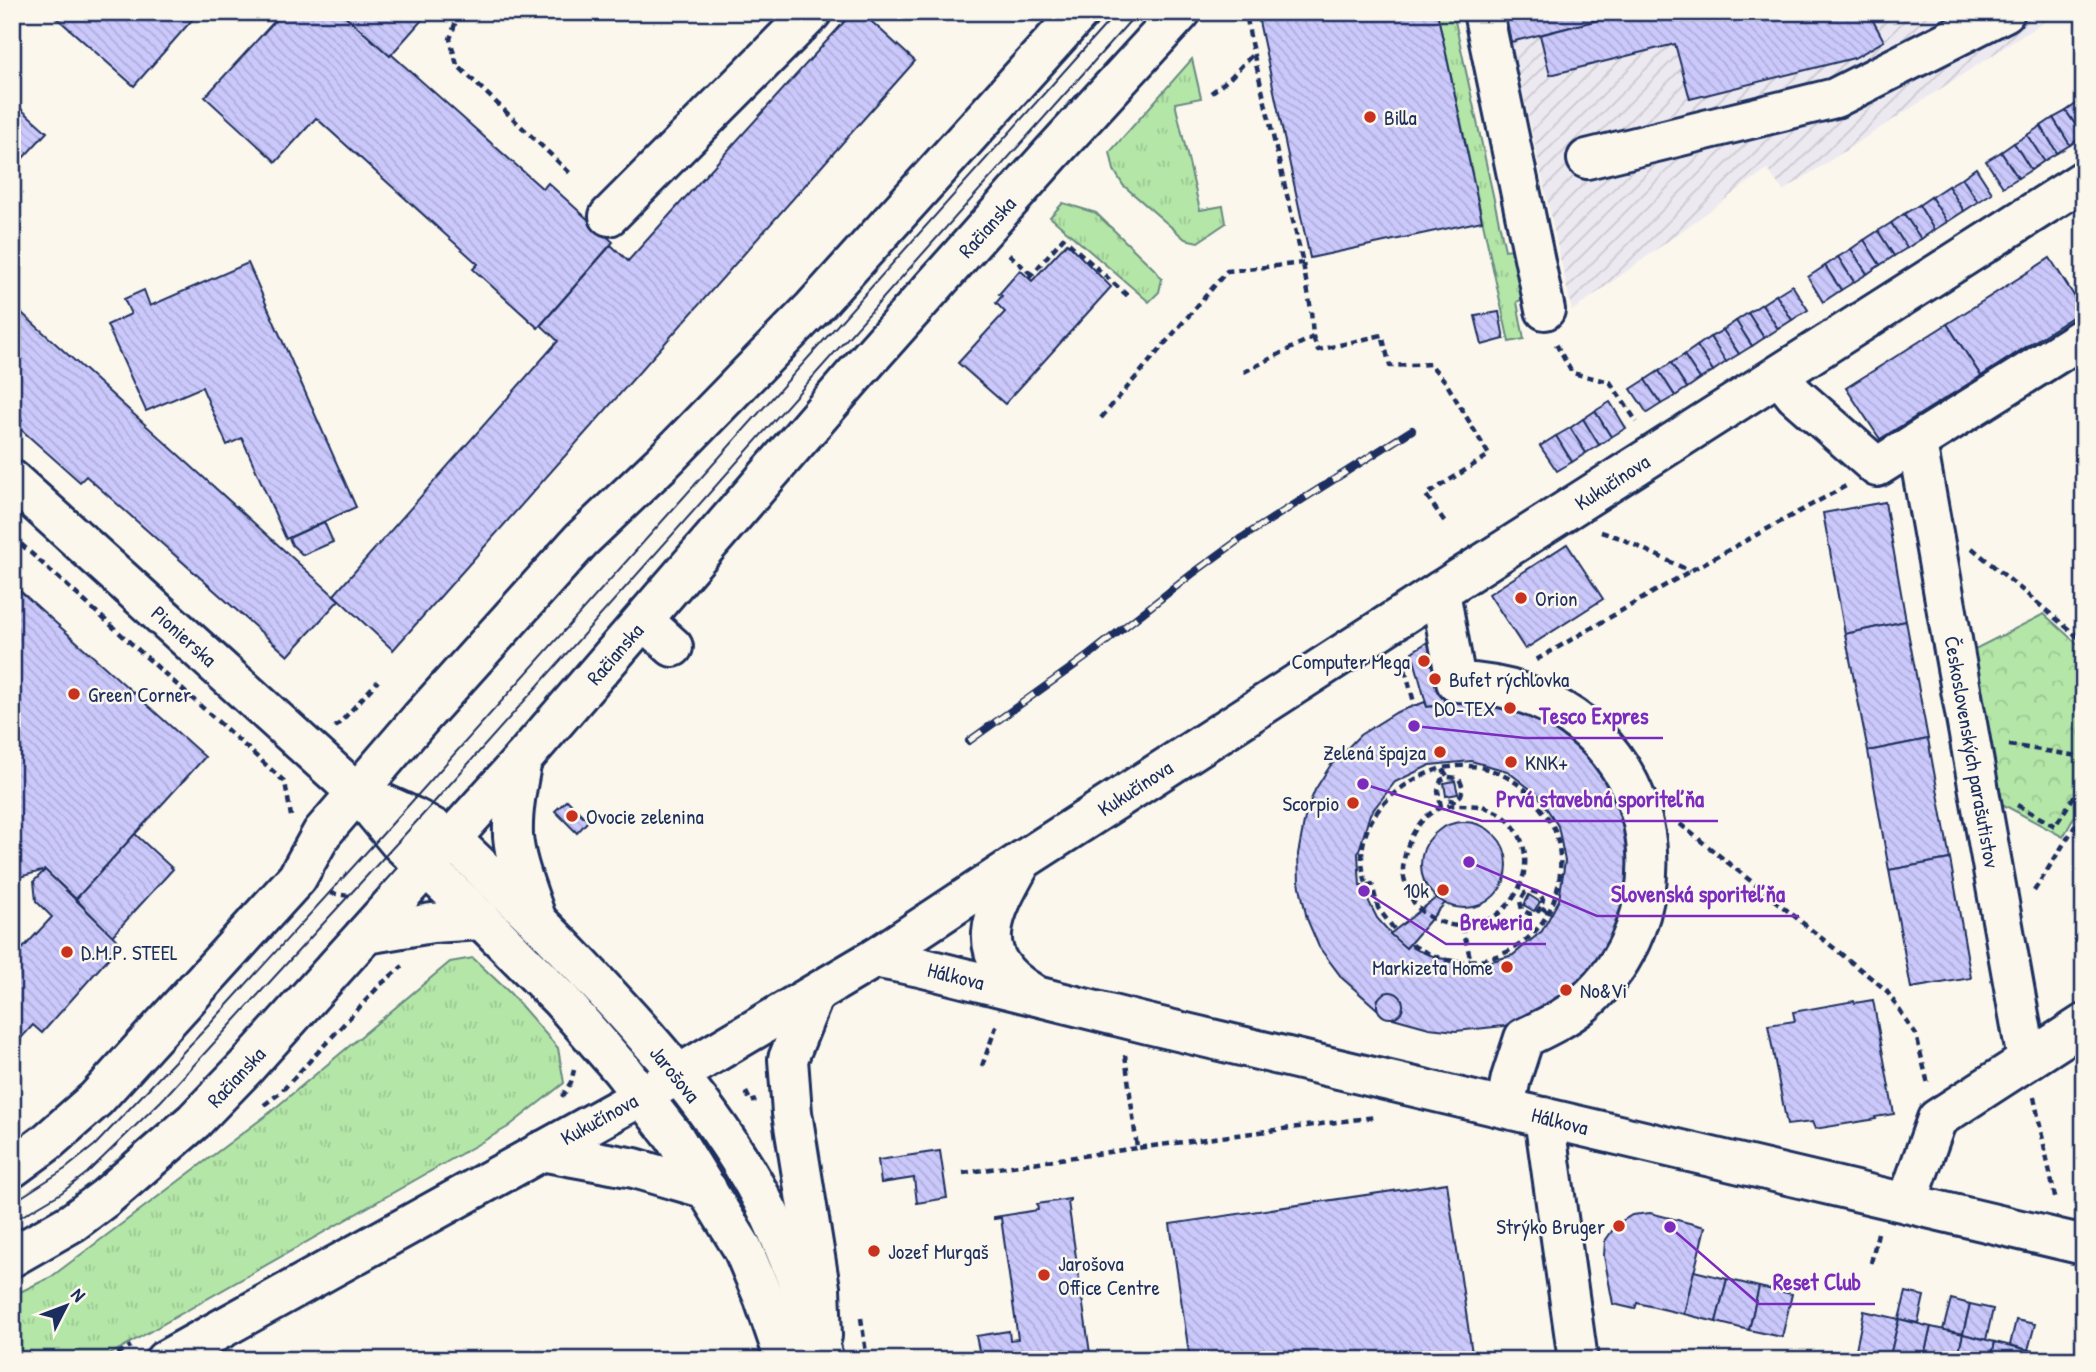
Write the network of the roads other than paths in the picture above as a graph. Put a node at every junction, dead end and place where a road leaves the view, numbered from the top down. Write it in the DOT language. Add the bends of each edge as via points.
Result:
graph roads {
  1 [pos="1080,12"];
  2 [pos="1181,12"];
  3 [pos="1483,12"];
  4 [pos="2005,12"];
  5 [pos="793,19"];
  6 [pos="1587,159"];
  7 [pos="2084,180"];
  8 [pos="609,216"];
  9 [pos="1545,310"];
  10 [pos="2084,337"];
  11 [pos="1779,375"];
  12 [pos="1915,445"];
  13 [pos="19,501"];
  14 [pos="1440,591"];
  15 [pos="644,621"];
  16 [pos="673,646"];
  17 [pos="522,760"];
  18 [pos="356,792"];
  19 [pos="450,839"];
  20 [pos="1023,860"];
  21 [pos="425,868"];
  22 [pos="536,919"];
  23 [pos="482,920"];
  24 [pos="366,934"];
  25 [pos="875,958"];
  26 [pos="1024,992"];
  27 [pos="814,995"];
  28 [pos="2084,1024"];
  29 [pos="2020,1065"];
  30 [pos="677,1075"];
  31 [pos="642,1096"];
  32 [pos="1505,1107"];
  33 [pos="1544,1117"];
  34 [pos="541,1151"];
  35 [pos="13,1164"];
  36 [pos="706,1189"];
  37 [pos="1894,1215"];
  38 [pos="2084,1245"];
  39 [pos="12,1257"];
  40 [pos="823,1359"];
  41 [pos="165,1360"];
  42 [pos="785,1360"];
  43 [pos="1578,1360"];
  1 -- 18 [label="street" via="813,308 581,540"];
  2 -- 15 [label="street, Račianska" via="851,379"];
  3 -- 9 [label="street"];
  4 -- 6 [label="street" via="1835,98"];
  5 -- 8 [label="street"];
  7 -- 11 [label="street, Kukučínova"];
  10 -- 12 [label="street"];
  11 -- 12 [label="street" via="1795,395 1877,467"];
  11 -- 14 [label="street, Kukučínova"];
  12 -- 29 [label="street, Československých parašutistov"];
  13 -- 18 [label="street, Pionierska"];
  14 -- 20 [label="street, Kukučínova"];
  14 -- 32 [label="street" via="1456,682 1513,689 1572,719 1594,737 1620,771 1635,798 1645,836 1647,886 1629,945 1583,1003 1524,1038"];
  15 -- 16 [label="street"];
  15 -- 17 [label="street, Račianska"];
  17 -- 19 [label="street, Račianska"];
  17 -- 22 [label="street" via="513,838"];
  18 -- 19 [label="street, Jarošova"];
  18 -- 21 [label="street, Jarošova"];
  18 -- 35 [label="street" via="322,833 297,878 96,1099"];
  19 -- 21 [label="street, Račianska"];
  19 -- 22 [label="street, Jarošova"];
  20 -- 25 [label="street, Kukučínova"];
  20 -- 26 [label="street, Hálkova" via="994,916 992,942 997,959"];
  21 -- 23 [label="street, Jarošova"];
  21 -- 24 [label="street, Račianska"];
  22 -- 30 [label="street, Jarošova"];
  23 -- 24 [label="street"];
  23 -- 31 [label="street, Jarošova" via="561,1000"];
  24 -- 39 [label="street, Račianska" via="194,1121 74,1222"];
  25 -- 26 [label="street, Hálkova"];
  25 -- 27 [label="street, Kukučínova"];
  26 -- 32 [label="street, Hálkova"];
  27 -- 30 [label="street, Kukučínova"];
  27 -- 40 [label="street" via="788,1059 792,1113 820,1288"];
  28 -- 29 [label="street"];
  29 -- 37 [label="street" via="1949,1110"];
  30 -- 31 [label="street, Kukučínova"];
  30 -- 40 [label="street, Jarošova" via="722,1134 769,1214"];
  31 -- 34 [label="street, Kukučínova"];
  31 -- 36 [label="street, Jarošova"];
  32 -- 33 [label="street, Hálkova"];
  33 -- 37 [label="street, Hálkova"];
  33 -- 43 [label="street"];
  34 -- 36 [label="street" via="634,1168"];
  34 -- 41 [label="street, Kukučínova"];
  36 -- 42 [label="street, Jarošova" via="743,1249"];
  37 -- 38 [label="street, Hálkova"];
}
